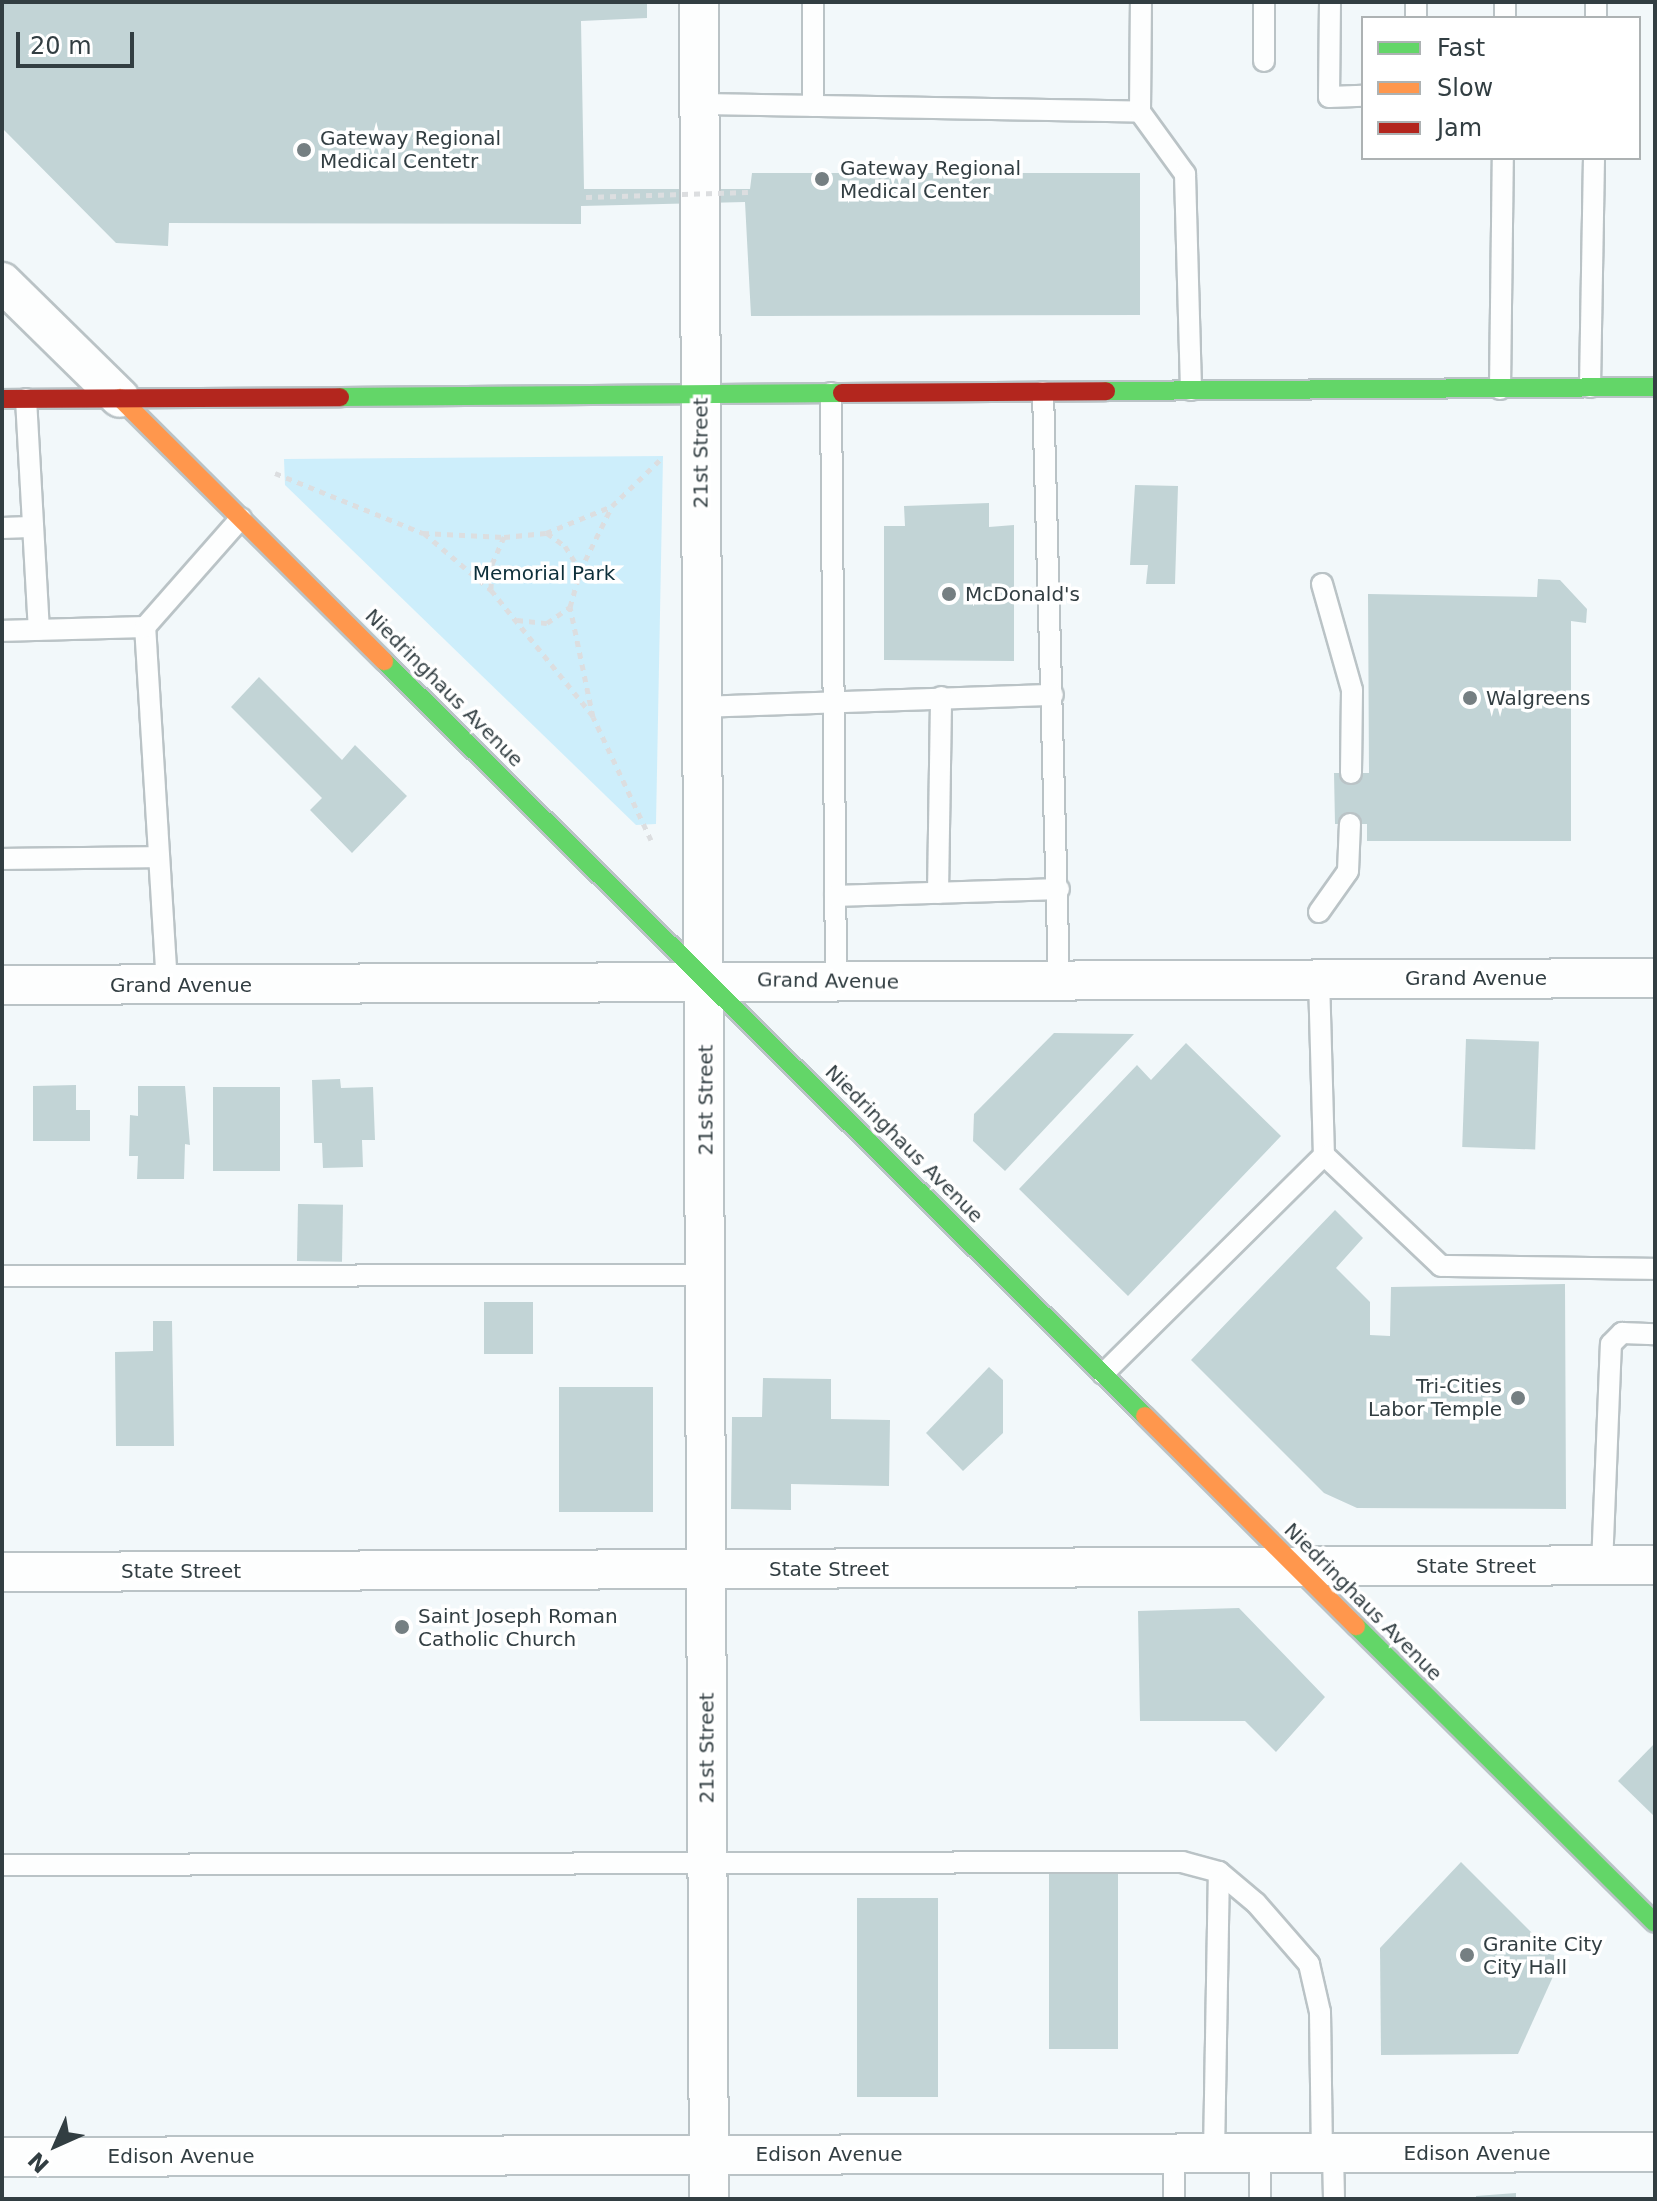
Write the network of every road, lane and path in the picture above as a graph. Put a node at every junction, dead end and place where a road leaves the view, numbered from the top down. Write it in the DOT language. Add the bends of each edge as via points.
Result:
graph roads {
  1 [pos="699,2"];
  2 [pos="813,2"];
  3 [pos="1141,2"];
  4 [pos="1264,2"];
  5 [pos="1330,2"];
  6 [pos="1264,61"];
  7 [pos="1361,96"];
  8 [pos="699,104"];
  9 [pos="813,106"];
  10 [pos="1140,112"];
  11 [pos="1503,160"];
  12 [pos="1594,160"];
  13 [pos="748,192"];
  14 [pos="586,197"];
  15 [pos="2,282"];
  16 [pos="1590,387"];
  17 [pos="1655,387"];
  18 [pos="1500,389"];
  19 [pos="1191,390"];
  20 [pos="1043,392"];
  21 [pos="831,393"];
  22 [pos="701,394"];
  23 [pos="120,398"];
  24 [pos="2,399"];
  25 [pos="26,399"];
  26 [pos="663,456"];
  27 [pos="275,473"];
  28 [pos="612,506"];
  29 [pos="241,518"];
  30 [pos="30,527"];
  31 [pos="2,528"];
  32 [pos="423,533"];
  33 [pos="546,533"];
  34 [pos="504,537"];
  35 [pos="580,571"];
  36 [pos="1322,584"];
  37 [pos="491,590"];
  38 [pos="570,607"];
  39 [pos="516,620"];
  40 [pos="145,627"];
  41 [pos="39,630"];
  42 [pos="2,631"];
  43 [pos="1053,695"];
  44 [pos="941,697"];
  45 [pos="832,699"];
  46 [pos="702,707"];
  47 [pos="593,717"];
  48 [pos="1351,773"];
  49 [pos="1350,824"];
  50 [pos="651,840"];
  51 [pos="159,857"];
  52 [pos="2,859"];
  53 [pos="1059,889"];
  54 [pos="938,893"];
  55 [pos="835,896"];
  56 [pos="1319,912"];
  57 [pos="1319,978"];
  58 [pos="1655,978"];
  59 [pos="707,979"];
  60 [pos="1059,980"];
  61 [pos="836,982"];
  62 [pos="2,985"];
  63 [pos="167,985"];
  64 [pos="1324,1155"];
  65 [pos="1655,1269"];
  66 [pos="704,1275"];
  67 [pos="2,1276"];
  68 [pos="1655,1334"];
  69 [pos="1103,1374"];
  70 [pos="1655,1565"];
  71 [pos="1602,1566"];
  72 [pos="1297,1567"];
  73 [pos="706,1569"];
  74 [pos="2,1572"];
  75 [pos="707,1862"];
  76 [pos="2,1865"];
  77 [pos="1219,1872"];
  78 [pos="1655,1923"];
  79 [pos="1655,2152"];
  80 [pos="1174,2154"];
  81 [pos="1214,2154"];
  82 [pos="1260,2154"];
  83 [pos="1328,2154"];
  84 [pos="709,2155"];
  85 [pos="2,2157"];
  86 [pos="709,2199"];
  87 [pos="1174,2199"];
  88 [pos="1260,2199"];
  89 [pos="1334,2199"];
  1 -- 8 [label="street, 21st Street"];
  2 -- 9 [label="lane"];
  3 -- 10 [label="lane"];
  4 -- 6 [label="lane"];
  5 -- 7 [label="lane" via="1329,97"];
  8 -- 9 [label="lane"];
  8 -- 22 [label="street, 21st Street"];
  9 -- 10 [label="lane"];
  10 -- 19 [label="lane" via="1185,174"];
  11 -- 18 [label="lane"];
  12 -- 16 [label="lane"];
  13 -- 14 [label="path, bridge"];
  15 -- 23 [label="street"];
  16 -- 17 [label="street"];
  16 -- 18 [label="street"];
  18 -- 19 [label="street"];
  19 -- 20 [label="street"];
  20 -- 21 [label="street"];
  20 -- 43 [label="lane"];
  21 -- 22 [label="street"];
  21 -- 45 [label="lane"];
  22 -- 23 [label="street"];
  22 -- 46 [label="street, 21st Street"];
  23 -- 25 [label="street"];
  23 -- 29 [label="street, Niedringhaus Avenue"];
  24 -- 25 [label="street"];
  25 -- 30 [label="lane"];
  26 -- 28 [label="path"];
  27 -- 32 [label="path"];
  28 -- 33 [label="path"];
  28 -- 35 [label="path"];
  29 -- 40 [label="lane"];
  29 -- 59 [label="street, Niedringhaus Avenue"];
  30 -- 31 [label="lane"];
  30 -- 41 [label="lane"];
  32 -- 34 [label="path"];
  32 -- 37 [label="path"];
  33 -- 34 [label="path"];
  33 -- 35 [label="path" via="565,546"];
  34 -- 37 [label="path" via="492,564"];
  35 -- 38 [label="path"];
  36 -- 48 [label="lane" via="1352,690"];
  37 -- 39 [label="path"];
  38 -- 39 [label="path" via="547,623"];
  38 -- 47 [label="path"];
  39 -- 47 [label="path"];
  40 -- 41 [label="lane"];
  40 -- 51 [label="lane"];
  41 -- 42 [label="lane"];
  43 -- 44 [label="lane"];
  43 -- 53 [label="lane"];
  44 -- 45 [label="lane"];
  44 -- 54 [label="lane"];
  45 -- 46 [label="lane"];
  45 -- 55 [label="lane"];
  46 -- 59 [label="street, 21st Street"];
  47 -- 50 [label="path"];
  49 -- 56 [label="lane" via="1348,871"];
  51 -- 52 [label="lane"];
  51 -- 63 [label="lane"];
  53 -- 54 [label="lane"];
  53 -- 60 [label="lane"];
  54 -- 55 [label="lane"];
  55 -- 61 [label="lane"];
  57 -- 58 [label="street, Grand Avenue"];
  57 -- 60 [label="street, Grand Avenue"];
  57 -- 64 [label="lane"];
  59 -- 61 [label="street, Grand Avenue"];
  59 -- 63 [label="street, Grand Avenue"];
  59 -- 66 [label="street, 21st Street"];
  59 -- 69 [label="street, Niedringhaus Avenue"];
  60 -- 61 [label="street, Grand Avenue"];
  62 -- 63 [label="street, Grand Avenue"];
  64 -- 65 [label="lane" via="1441,1266"];
  64 -- 69 [label="lane"];
  66 -- 67 [label="lane"];
  66 -- 73 [label="street, 21st Street"];
  68 -- 71 [label="lane" via="1622,1333 1611,1344"];
  69 -- 72 [label="street, Niedringhaus Avenue"];
  70 -- 71 [label="street, State Street"];
  71 -- 72 [label="street, State Street"];
  72 -- 73 [label="street, State Street"];
  72 -- 78 [label="street, Niedringhaus Avenue"];
  73 -- 74 [label="street, State Street"];
  73 -- 75 [label="street, 21st Street"];
  75 -- 76 [label="lane"];
  75 -- 77 [label="lane" via="1136,1859"];
  75 -- 84 [label="street, 21st Street"];
  77 -- 81 [label="lane"];
  77 -- 83 [label="lane" via="1256,1903 1309,1964 1320,2012"];
  79 -- 83 [label="street, Edison Avenue"];
  80 -- 81 [label="street, Edison Avenue"];
  80 -- 84 [label="street, Edison Avenue"];
  80 -- 87 [label="lane"];
  81 -- 82 [label="street, Edison Avenue"];
  82 -- 83 [label="street, Edison Avenue"];
  82 -- 88 [label="lane"];
  83 -- 89 [label="lane"];
  84 -- 85 [label="street, Edison Avenue"];
  84 -- 86 [label="street, 21st Street"];
}
